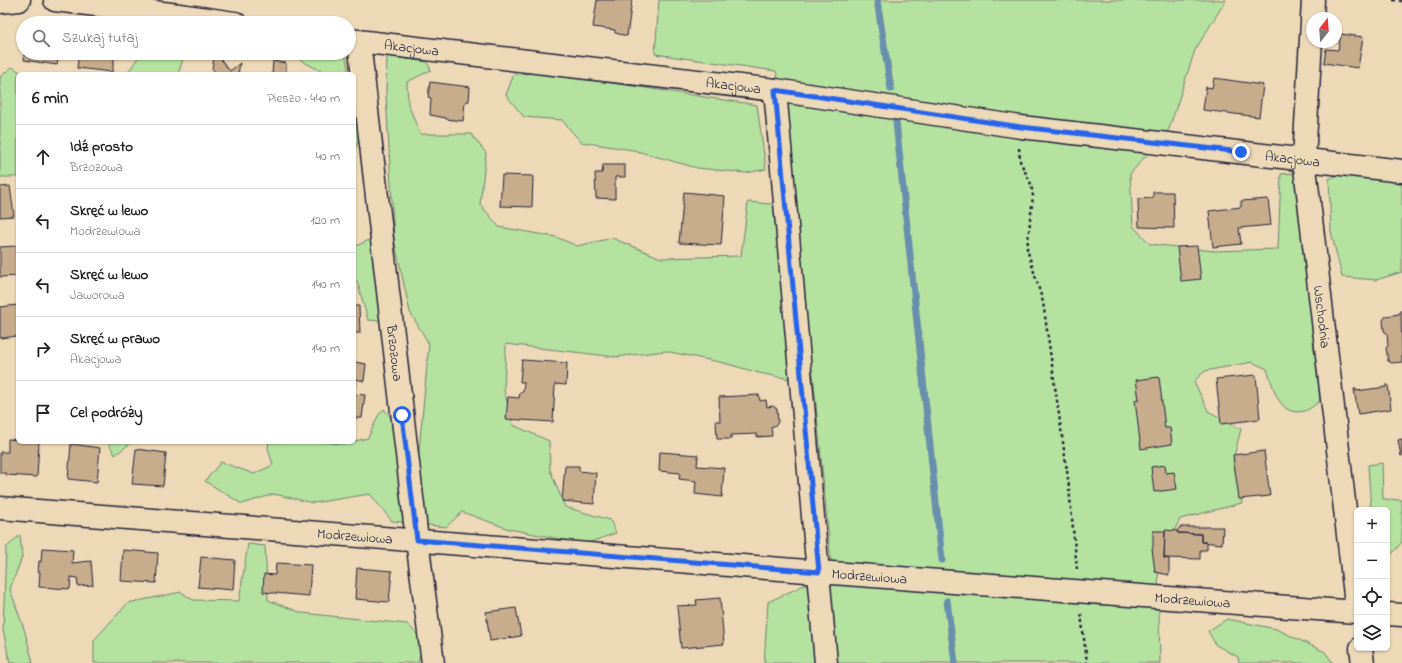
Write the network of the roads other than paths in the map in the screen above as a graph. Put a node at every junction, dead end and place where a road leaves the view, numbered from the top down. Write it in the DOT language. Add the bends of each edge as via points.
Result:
graph roads {
  1 [pos="19,0"];
  2 [pos="55,0"];
  3 [pos="1313,0"];
  4 [pos="0,2"];
  5 [pos="1312,12"];
  6 [pos="186,16"];
  7 [pos="356,41"];
  8 [pos="1310,48"];
  9 [pos="356,57"];
  10 [pos="775,90"];
  11 [pos="1304,159"];
  12 [pos="1402,171"];
  13 [pos="0,508"];
  14 [pos="417,540"];
  15 [pos="819,572"];
  16 [pos="1354,586"];
  17 [pos="1354,612"];
  18 [pos="1390,614"];
  19 [pos="1402,615"];
  20 [pos="1361,651"];
  21 [pos="433,663"];
  22 [pos="826,663"];
  23 [pos="1363,663"];
  1 -- 4 [label="street"];
  2 -- 6 [label="street"];
  3 -- 5 [label="street"];
  7 -- 10 [label="street, Akacjowa"];
  8 -- 11 [label="street, Wschodnia"];
  9 -- 14 [label="street, Brzozowa"];
  10 -- 11 [label="street, Akacjowa" via="1021,127"];
  10 -- 15 [label="street"];
  11 -- 12 [label="street, Akacjowa"];
  11 -- 16 [label="street, Wschodnia"];
  13 -- 14 [label="street, Modrzewiowa"];
  14 -- 15 [label="street, Modrzewiowa"];
  14 -- 21 [label="street, Brzozowa"];
  15 -- 17 [label="street, Modrzewiowa"];
  15 -- 22 [label="street"];
  18 -- 19 [label="street"];
  20 -- 23 [label="street"];
}
